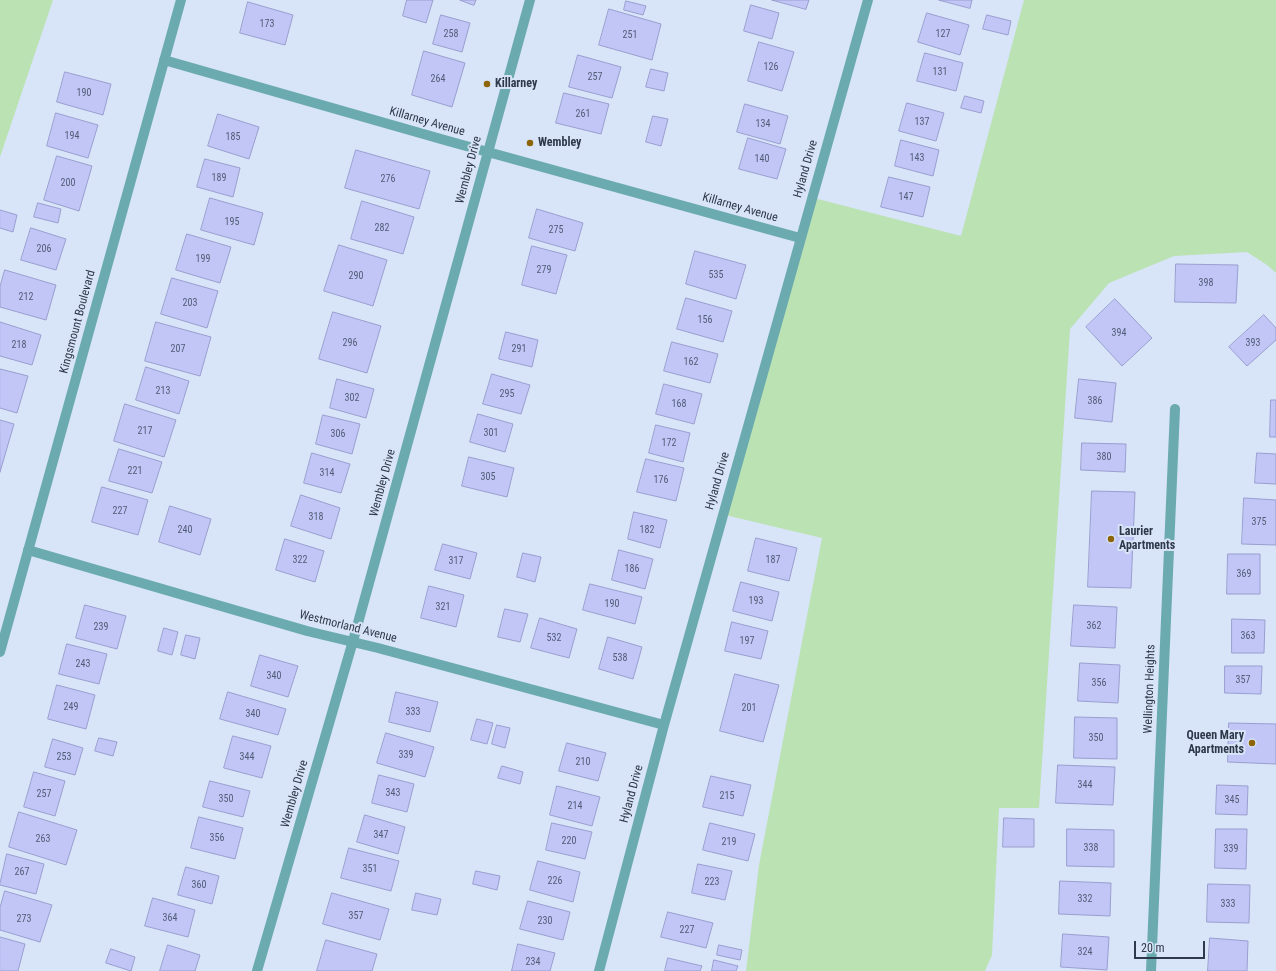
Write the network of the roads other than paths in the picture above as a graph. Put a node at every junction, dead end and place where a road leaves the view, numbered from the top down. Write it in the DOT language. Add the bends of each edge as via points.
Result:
graph roads {
  1 [pos="181,0"];
  2 [pos="530,0"];
  3 [pos="868,0"];
  4 [pos="164,60"];
  5 [pos="488,152"];
  6 [pos="800,238"];
  7 [pos="1175,409"];
  8 [pos="28,550"];
  9 [pos="353,641"];
  10 [pos="0,652"];
  11 [pos="664,725"];
  12 [pos="257,971"];
  13 [pos="599,971"];
  14 [pos="1150,971"];
  1 -- 4 [label="street, Kingsmount Boulevard"];
  2 -- 5 [label="street, Wembley Drive"];
  3 -- 6 [label="street, Hyland Drive"];
  4 -- 5 [label="street, Killarney Avenue"];
  4 -- 8 [label="street, Kingsmount Boulevard"];
  5 -- 6 [label="street, Killarney Avenue"];
  5 -- 9 [label="street, Wembley Drive"];
  6 -- 11 [label="street, Hyland Drive"];
  7 -- 14 [label="street, Wellington Heights"];
  8 -- 9 [label="street, Westmorland Avenue" via="307,631"];
  8 -- 10 [label="street, Kingsmount Boulevard"];
  9 -- 11 [label="street, Westmorland Avenue"];
  9 -- 12 [label="street, Wembley Drive"];
  11 -- 13 [label="street, Hyland Drive"];
}
